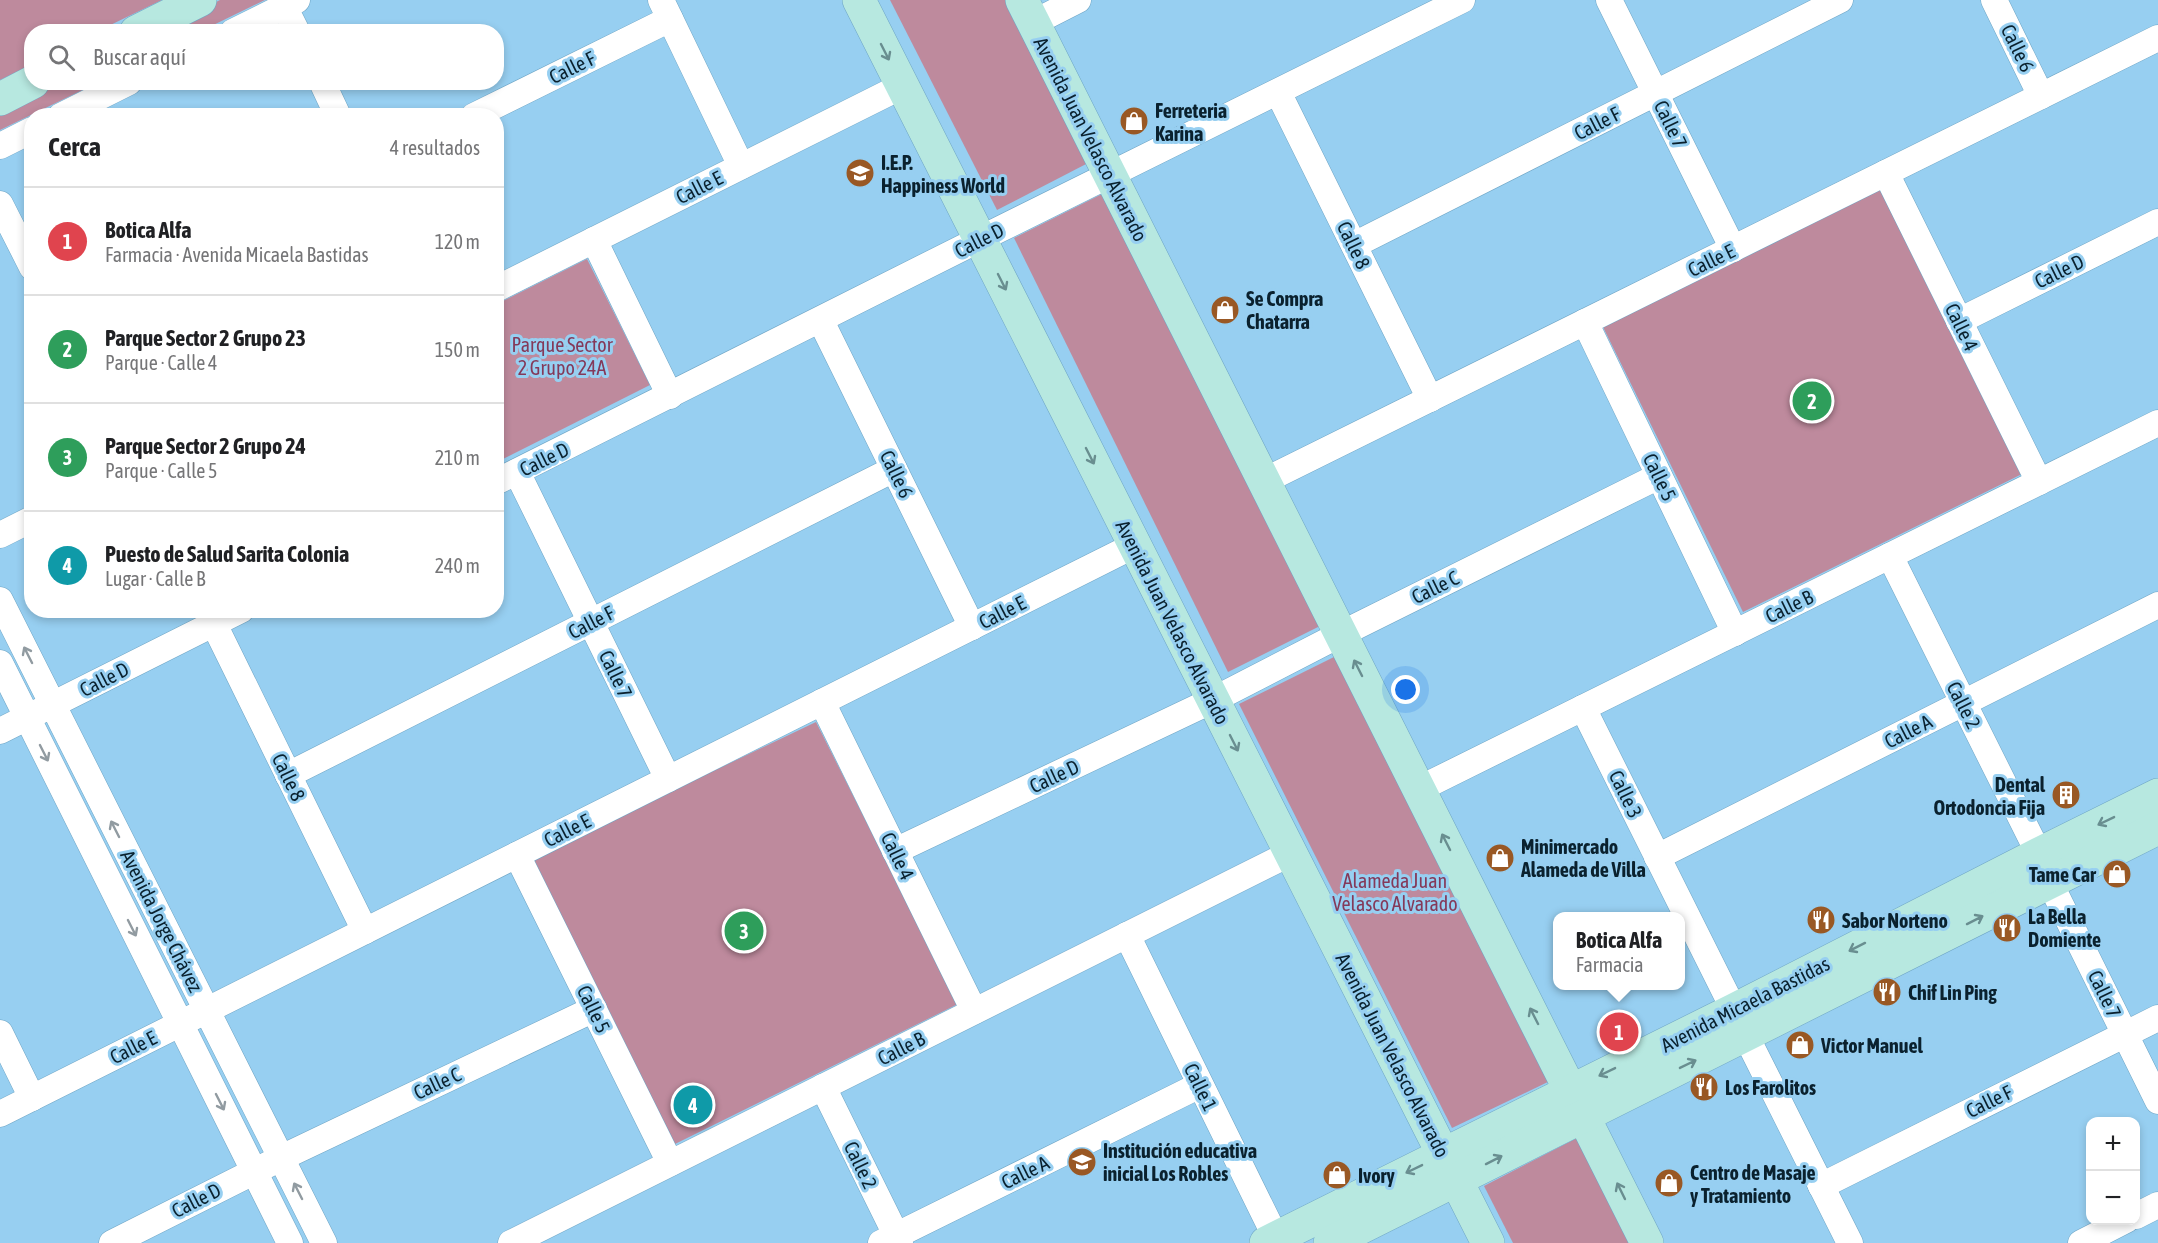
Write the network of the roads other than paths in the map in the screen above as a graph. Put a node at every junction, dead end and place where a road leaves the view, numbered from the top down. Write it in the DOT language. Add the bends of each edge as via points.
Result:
graph roads {
  1 [pos="200,0"];
  2 [pos="859,0"];
  3 [pos="1078,0"];
  4 [pos="1462,0"];
  5 [pos="1609,0"];
  6 [pos="1840,0"];
  7 [pos="1994,0"];
  8 [pos="291,3"];
  9 [pos="1424,8"];
  10 [pos="665,9"];
  11 [pos="1027,11"];
  12 [pos="152,24"];
  13 [pos="249,24"];
  14 [pos="295,24"];
  15 [pos="2158,38"];
  16 [pos="902,86"];
  17 [pos="24,87"];
  18 [pos="113,90"];
  19 [pos="326,90"];
  20 [pos="1278,92"];
  21 [pos="1656,93"];
  22 [pos="2042,96"];
  23 [pos="0,99"];
  24 [pos="78,108"];
  25 [pos="334,108"];
  26 [pos="488,108"];
  27 [pos="24,134"];
  28 [pos="0,146"];
  29 [pos="741,166"];
  30 [pos="1886,173"];
  31 [pos="1110,176"];
  32 [pos="0,204"];
  33 [pos="2158,222"];
  34 [pos="980,239"];
  35 [pos="594,240"];
  36 [pos="1354,245"];
  37 [pos="1733,249"];
  38 [pos="24,251"];
  39 [pos="504,285"];
  40 [pos="821,321"];
  41 [pos="1959,321"];
  42 [pos="1585,322"];
  43 [pos="670,396"];
  44 [pos="1430,399"];
  45 [pos="2158,423"];
  46 [pos="894,469"];
  47 [pos="1659,476"];
  48 [pos="507,477"];
  49 [pos="1264,481"];
  50 [pos="2039,482"];
  51 [pos="24,523"];
  52 [pos="0,535"];
  53 [pos="1135,545"];
  54 [pos="1890,556"];
  55 [pos="0,600"];
  56 [pos="2158,605"];
  57 [pos="226,618"];
  58 [pos="591,622"];
  59 [pos="214,624"];
  60 [pos="972,627"];
  61 [pos="1735,633"];
  62 [pos="1341,634"];
  63 [pos="0,663"];
  64 [pos="1213,700"];
  65 [pos="822,702"];
  66 [pos="1963,703"];
  67 [pos="53,705"];
  68 [pos="1583,708"];
  69 [pos="27,717"];
  70 [pos="0,731"];
  71 [pos="288,775"];
  72 [pos="668,779"];
  73 [pos="1419,789"];
  74 [pos="2158,795"];
  75 [pos="2158,828"];
  76 [pos="895,851"];
  77 [pos="1290,853"];
  78 [pos="517,855"];
  79 [pos="1658,857"];
  80 [pos="2044,868"];
  81 [pos="365,931"];
  82 [pos="1127,935"];
  83 [pos="594,1009"];
  84 [pos="207,1010"];
  85 [pos="975,1011"];
  86 [pos="2158,1018"];
  87 [pos="1740,1023"];
  88 [pos="180,1024"];
  89 [pos="0,1033"];
  90 [pos="2125,1034"];
  91 [pos="1200,1085"];
  92 [pos="823,1087"];
  93 [pos="32,1098"];
  94 [pos="2158,1101"];
  95 [pos="1577,1102"];
  96 [pos="0,1114"];
  97 [pos="281,1158"];
  98 [pos="670,1163"];
  99 [pos="1450,1167"];
  100 [pos="255,1171"];
  101 [pos="1821,1186"];
  102 [pos="2158,1204"];
  103 [pos="2140,1214"];
  104 [pos="2118,1225"];
  105 [pos="520,1241"];
  106 [pos="892,1241"];
  107 [pos="1271,1241"];
  108 [pos="112,1243"];
  109 [pos="290,1243"];
  110 [pos="324,1243"];
  111 [pos="1330,1243"];
  112 [pos="1488,1243"];
  113 [pos="1647,1243"];
  114 [pos="1850,1243"];
  115 [pos="2081,1243"];
  1 -- 12 [label="main road"];
  2 -- 16 [label="main road, Avenida Juan Velasco Alvarado, one-way"];
  3 -- 11 [label="street"];
  4 -- 9 [label="street, Calle D"];
  5 -- 21 [label="street, Calle 7"];
  6 -- 21 [label="street, Calle F"];
  7 -- 22 [label="street, Calle 6"];
  8 -- 13 [label="street"];
  8 -- 14 [label="street"];
  9 -- 20 [label="street, Calle D"];
  10 -- 26 [label="street, Calle F"];
  10 -- 29 [label="street"];
  11 -- 31 [label="main road, Avenida Juan Velasco Alvarado"];
  15 -- 22 [label="street, Calle E"];
  16 -- 29 [label="street, Calle E"];
  16 -- 34 [label="main road, Avenida Juan Velasco Alvarado"];
  17 -- 23 [label="main road"];
  18 -- 24 [label="street"];
  19 -- 25 [label="street"];
  20 -- 31 [label="street, Calle D"];
  20 -- 36 [label="street, Calle 8"];
  21 -- 36 [label="street, Calle F"];
  21 -- 37 [label="street, Calle 7"];
  22 -- 30 [label="street, Calle E"];
  27 -- 28 [label="street"];
  29 -- 35 [label="street, Calle E"];
  30 -- 37 [label="street, Calle E"];
  30 -- 41 [label="street, Calle 4"];
  31 -- 34 [label="street, Calle D"];
  31 -- 49 [label="main road, Avenida Juan Velasco Alvarado"];
  32 -- 38 [label="street"];
  33 -- 41 [label="street, Calle D"];
  34 -- 40 [label="street, Calle D"];
  34 -- 53 [label="main road, Avenida Juan Velasco Alvarado, one-way"];
  35 -- 39 [label="street, Calle E"];
  35 -- 43 [label="street"];
  36 -- 44 [label="street, Calle 8"];
  37 -- 42 [label="street, Calle E"];
  40 -- 43 [label="street, Calle D"];
  40 -- 46 [label="street, Calle 6"];
  41 -- 50 [label="street, Calle 4"];
  42 -- 44 [label="street, Calle E"];
  42 -- 47 [label="street, Calle 5"];
  43 -- 48 [label="street, Calle D"];
  44 -- 49 [label="street, Calle E"];
  45 -- 50 [label="street, Calle B"];
  46 -- 58 [label="street, Calle F"];
  46 -- 60 [label="street, Calle 6"];
  47 -- 61 [label="street, Calle 5"];
  47 -- 62 [label="street, Calle C"];
  48 -- 58 [label="street, Calle 7"];
  49 -- 62 [label="main road, Avenida Juan Velasco Alvarado"];
  50 -- 54 [label="street, Calle B"];
  51 -- 52 [label="street"];
  53 -- 60 [label="street, Calle E"];
  53 -- 64 [label="main road, Avenida Juan Velasco Alvarado"];
  54 -- 61 [label="street, Calle B"];
  54 -- 66 [label="street, Calle 2"];
  67 -- 55 [label="street, Avenida Jorge Chávez, one-way"];
  56 -- 66 [label="street, Calle A"];
  57 -- 59 [label="street, Calle D"];
  58 -- 71 [label="street, Calle F"];
  58 -- 72 [label="street, Calle 7"];
  59 -- 67 [label="street, Calle D"];
  59 -- 71 [label="street, Calle 8"];
  60 -- 65 [label="street, Calle E"];
  61 -- 68 [label="street, Calle B"];
  62 -- 64 [label="street, Calle C"];
  73 -- 62 [label="main road, Avenida Juan Velasco Alvarado, one-way"];
  63 -- 69 [label="street, Avenida Jorge Chávez"];
  64 -- 76 [label="street, Calle D"];
  64 -- 77 [label="main road, Avenida Juan Velasco Alvarado, one-way"];
  65 -- 72 [label="street, Calle E"];
  65 -- 76 [label="street, Calle 4"];
  66 -- 79 [label="street, Calle A"];
  66 -- 80 [label="street, Calle 2"];
  67 -- 69 [label="street, Calle D"];
  84 -- 67 [label="street, Avenida Jorge Chávez, one-way"];
  68 -- 73 [label="street, Calle B"];
  68 -- 79 [label="street, Calle 3"];
  69 -- 70 [label="street, Calle D"];
  69 -- 88 [label="street, Avenida Jorge Chávez, one-way"];
  71 -- 81 [label="street, Calle 8"];
  72 -- 78 [label="street, Calle E"];
  95 -- 73 [label="main road, Avenida Juan Velasco Alvarado, one-way"];
  74 -- 80 [label="main road, Avenida Micaela Bastidas, one-way"];
  75 -- 80 [label="main road, Avenida Micaela Bastidas"];
  76 -- 85 [label="street, Calle 4"];
  77 -- 82 [label="street, Calle B"];
  77 -- 99 [label="main road, Avenida Juan Velasco Alvarado"];
  78 -- 81 [label="street, Calle E"];
  78 -- 83 [label="street, Calle 5"];
  79 -- 87 [label="street, Calle 3"];
  80 -- 87 [label="main road, Avenida Micaela Bastidas"];
  80 -- 90 [label="street, Calle 7"];
  81 -- 84 [label="street, Calle E"];
  82 -- 85 [label="street, Calle B"];
  82 -- 91 [label="street, Calle 1"];
  83 -- 97 [label="street, Calle C"];
  83 -- 98 [label="street, Calle 5"];
  84 -- 88 [label="street, Calle E"];
  84 -- 97 [label="street, Avenida Jorge Chávez"];
  85 -- 92 [label="street, Calle B"];
  86 -- 90 [label="street, Calle F"];
  87 -- 95 [label="main road, Avenida Micaela Bastidas"];
  87 -- 101 [label="street"];
  88 -- 93 [label="street, Calle E"];
  88 -- 100 [label="street, Avenida Jorge Chávez, one-way"];
  89 -- 93 [label="street"];
  90 -- 94 [label="street, Calle 7"];
  90 -- 101 [label="street, Calle F"];
  91 -- 106 [label="street, Calle A"];
  91 -- 107 [label="street, Calle 1"];
  92 -- 98 [label="street, Calle B"];
  92 -- 106 [label="street, Calle 2"];
  93 -- 96 [label="street, Calle E"];
  95 -- 99 [label="main road, Avenida Micaela Bastidas"];
  113 -- 95 [label="main road, Avenida Juan Velasco Alvarado, one-way"];
  97 -- 100 [label="street, Calle D"];
  110 -- 97 [label="street, Avenida Jorge Chávez, one-way"];
  98 -- 105 [label="street, Calle B"];
  99 -- 107 [label="main road, Avenida Micaela Bastidas, one-way"];
  99 -- 111 [label="main road, Avenida Micaela Bastidas"];
  99 -- 112 [label="main road, Avenida Juan Velasco Alvarado"];
  100 -- 108 [label="street, Calle D"];
  100 -- 109 [label="street, Avenida Jorge Chávez"];
  101 -- 114 [label="street"];
  102 -- 103 [label="street"];
  104 -- 115 [label="street"];
}
